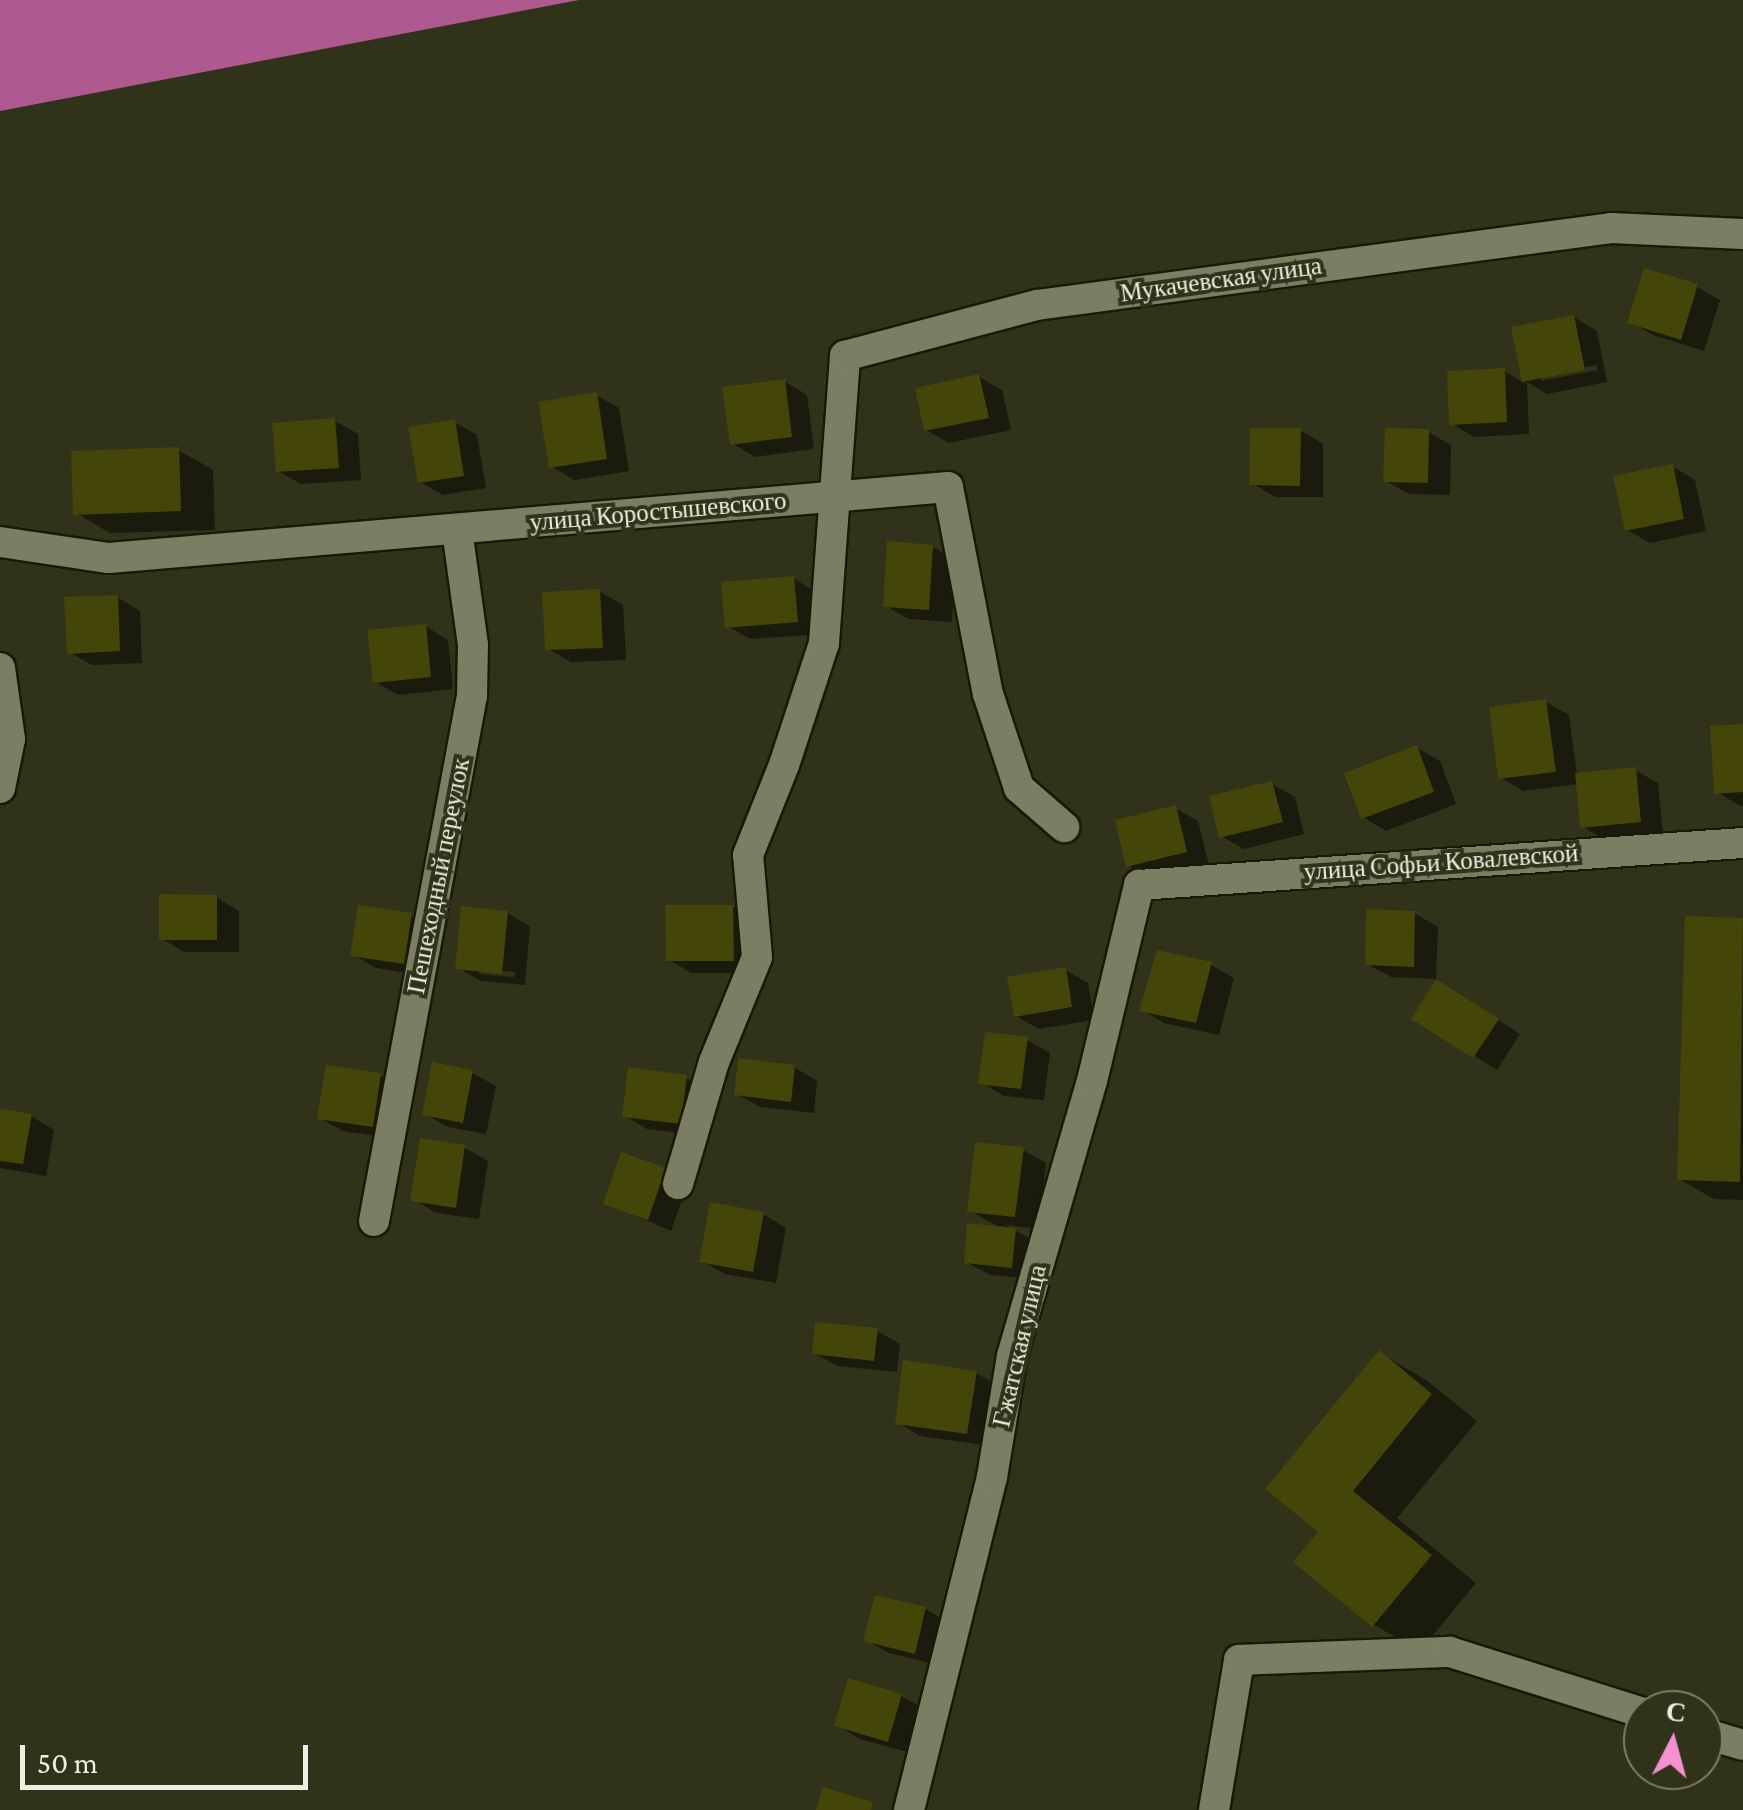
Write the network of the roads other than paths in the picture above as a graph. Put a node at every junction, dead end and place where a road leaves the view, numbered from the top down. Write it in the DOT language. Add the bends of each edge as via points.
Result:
graph roads {
  1 [pos="1743,234"];
  2 [pos="835,497"];
  3 [pos="457,529"];
  4 [pos="0,542"];
  5 [pos="0,668"];
  6 [pos="0,788"];
  7 [pos="1064,827"];
  8 [pos="1743,843"];
  9 [pos="1139,885"];
  10 [pos="678,1184"];
  11 [pos="374,1220"];
  12 [pos="1623,1708"];
  13 [pos="909,1810"];
  14 [pos="1214,1810"];
  1 -- 2 [label="street, Мукачевская улица" via="1610,228 1056,302 845,356"];
  2 -- 3 [label="street, улица Коростышевского"];
  2 -- 7 [label="street, улица Коростышевского" via="948,487 988,694 1019,788"];
  2 -- 10 [label="street" via="824,642 748,855 757,958 714,1062"];
  3 -- 4 [label="street, улица Коростышевского" via="109,558"];
  3 -- 11 [label="street, Пешеходный переулок" via="473,645 472,696"];
  5 -- 6 [label="street" via="10,739"];
  8 -- 9 [label="street, улица Софьи Ковалевской"];
  9 -- 13 [label="street, Гжатская улица" via="1092,1081 1012,1356 992,1477"];
  12 -- 14 [label="street" via="1450,1652 1238,1660"];
}
